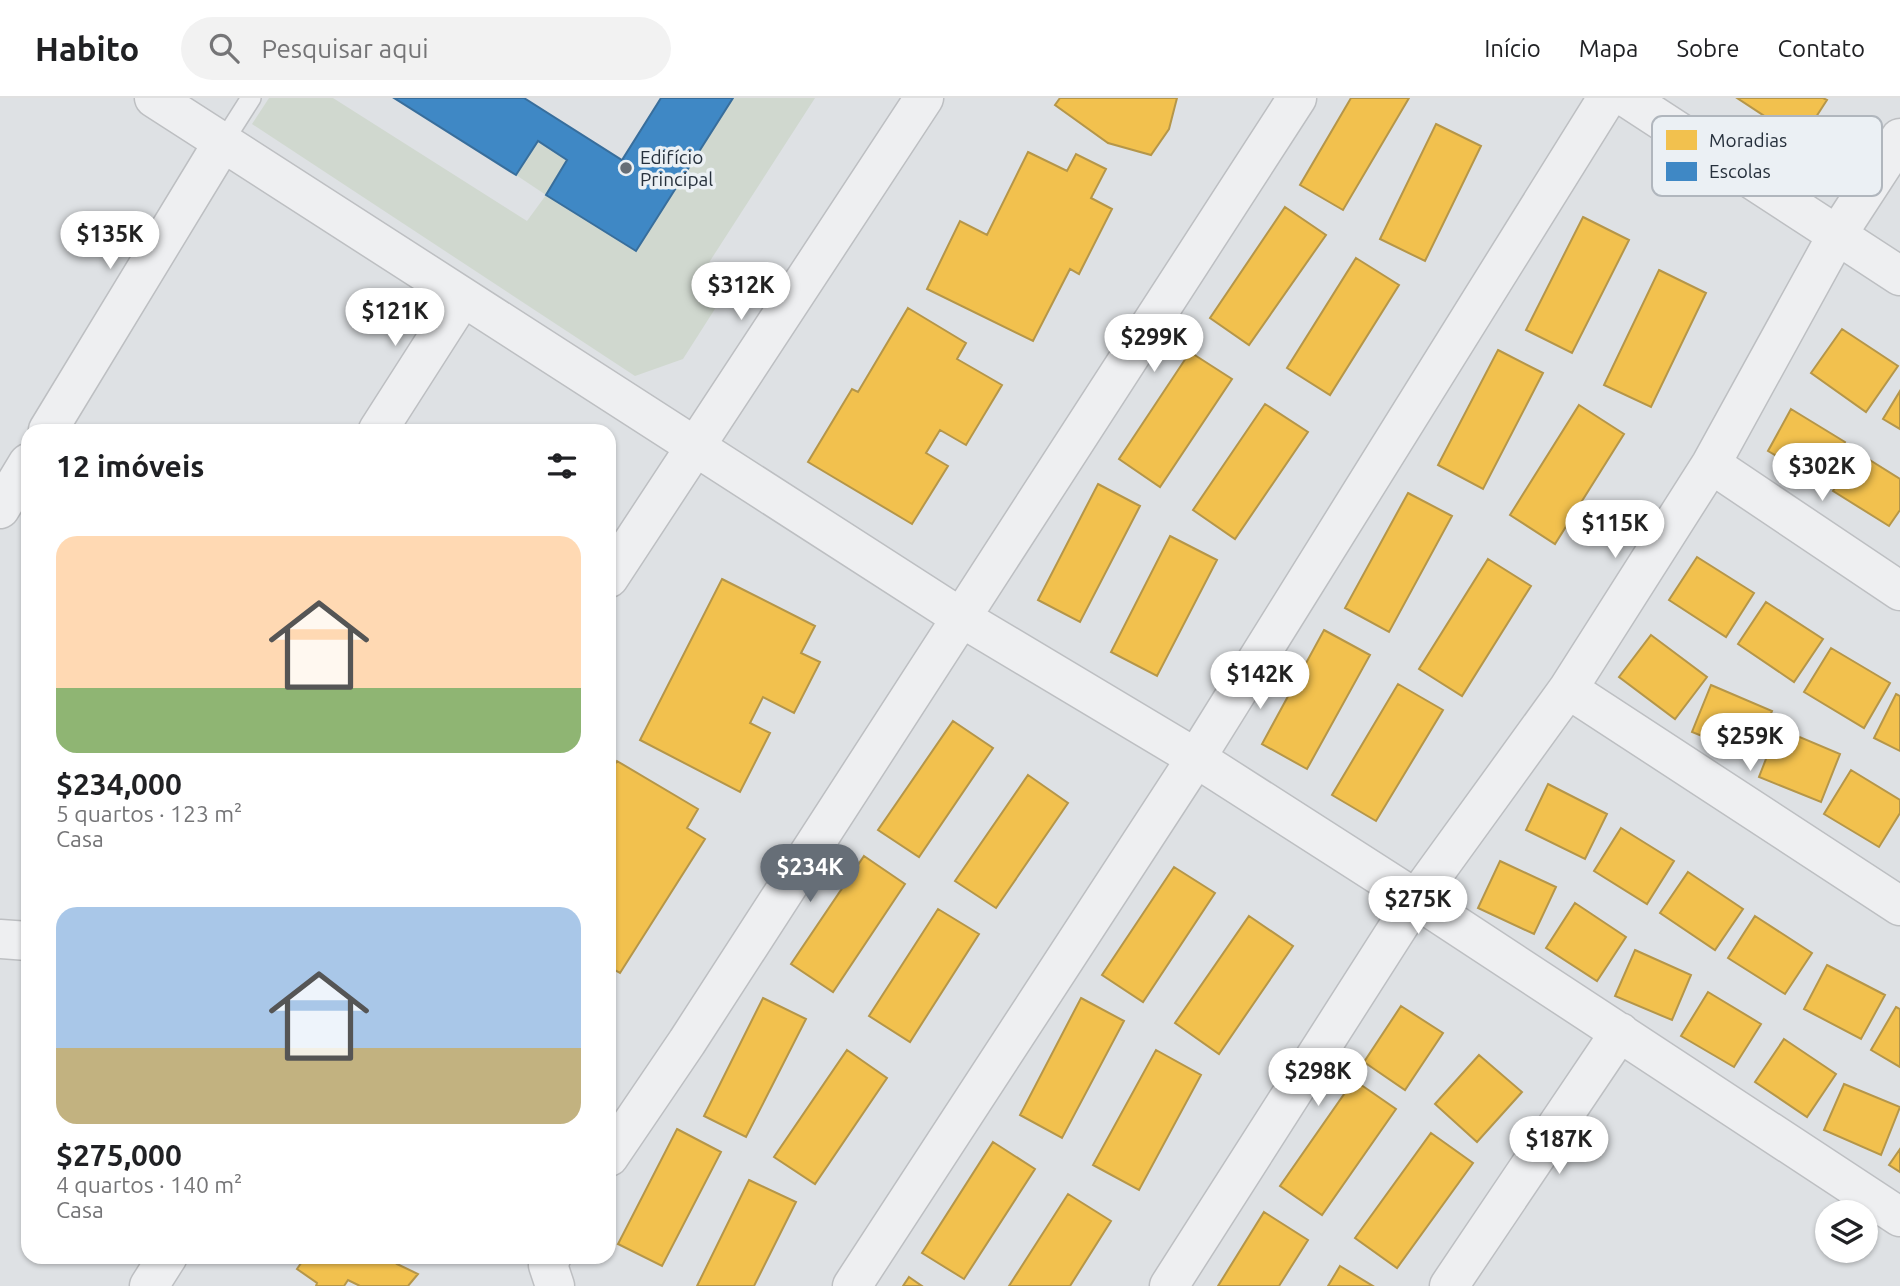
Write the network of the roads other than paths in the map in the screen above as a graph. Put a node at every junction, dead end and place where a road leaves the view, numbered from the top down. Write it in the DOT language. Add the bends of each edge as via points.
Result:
graph roads {
  1 [pos="154,98"];
  2 [pos="251,98"];
  3 [pos="924,98"];
  4 [pos="1297,98"];
  5 [pos="1607,98"];
  6 [pos="1628,98"];
  7 [pos="1655,116"];
  8 [pos="1900,138"];
  9 [pos="223,142"];
  10 [pos="1882,166"];
  11 [pos="1778,196"];
  12 [pos="1862,196"];
  13 [pos="1837,235"];
  14 [pos="1900,276"];
  15 [pos="463,298"];
  16 [pos="52,424"];
  17 [pos="382,424"];
  18 [pos="694,447"];
  19 [pos="1711,464"];
  20 [pos="21,474"];
  21 [pos="0,509"];
  22 [pos="616,567"];
  23 [pos="1900,591"];
  24 [pos="960,617"];
  25 [pos="1568,690"];
  26 [pos="1196,758"];
  27 [pos="1416,899"];
  28 [pos="1900,906"];
  29 [pos="0,939"];
  30 [pos="21,940"];
  31 [pos="1620,1032"];
  32 [pos="616,1146"];
  33 [pos="1900,1217"];
  34 [pos="163,1264"];
  35 [pos="548,1264"];
  36 [pos="149,1286"];
  37 [pos="555,1286"];
  38 [pos="852,1286"];
  39 [pos="1169,1286"];
  40 [pos="1448,1286"];
  1 -- 9 [label="street"];
  2 -- 9 [label="lane"];
  3 -- 18 [label="street"];
  4 -- 24 [label="street"];
  5 -- 26 [label="street"];
  6 -- 7 [label="street"];
  8 -- 10 [label="street"];
  9 -- 15 [label="street"];
  9 -- 16 [label="street"];
  11 -- 13 [label="street"];
  12 -- 13 [label="street"];
  13 -- 14 [label="street"];
  13 -- 19 [label="street"];
  15 -- 17 [label="street"];
  15 -- 18 [label="street"];
  18 -- 22 [label="street"];
  18 -- 24 [label="street"];
  19 -- 23 [label="street"];
  19 -- 25 [label="street"];
  20 -- 21 [label="street"];
  24 -- 26 [label="street"];
  24 -- 32 [label="street"];
  25 -- 27 [label="street"];
  25 -- 28 [label="street"];
  26 -- 27 [label="street"];
  26 -- 38 [label="street"];
  27 -- 31 [label="street"];
  27 -- 39 [label="street"];
  29 -- 30 [label="street"];
  31 -- 33 [label="street"];
  31 -- 40 [label="street"];
  34 -- 36 [label="street"];
  35 -- 37 [label="street"];
}
